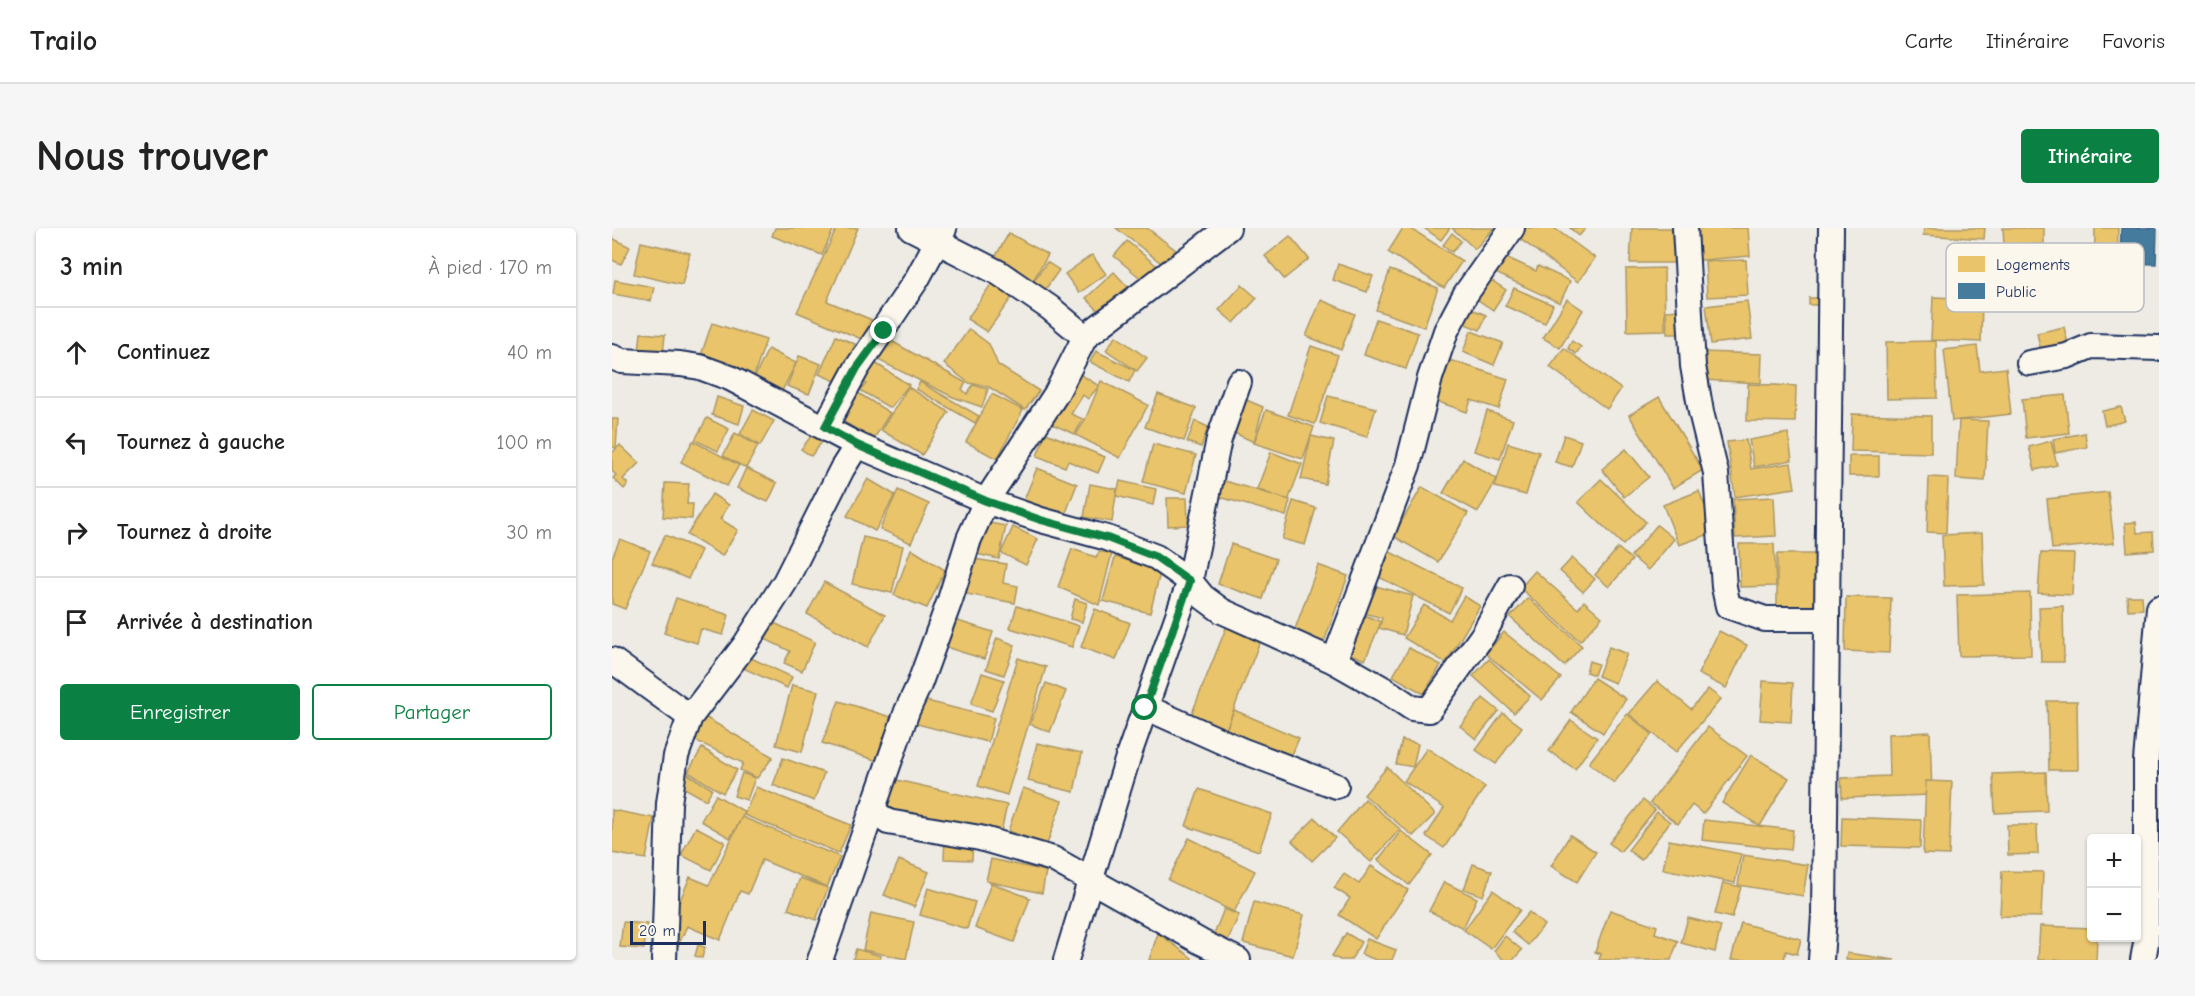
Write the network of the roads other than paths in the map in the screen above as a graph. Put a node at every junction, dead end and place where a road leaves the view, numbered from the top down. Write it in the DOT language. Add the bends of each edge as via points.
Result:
graph roads {
  1 [pos="911,228"];
  2 [pos="1228,228"];
  3 [pos="1512,228"];
  4 [pos="1685,228"];
  5 [pos="1831,228"];
  6 [pos="941,235"];
  7 [pos="1084,337"];
  8 [pos="2159,348"];
  9 [pos="612,357"];
  10 [pos="2029,363"];
  11 [pos="1239,382"];
  12 [pos="825,427"];
  13 [pos="857,445"];
  14 [pos="986,501"];
  15 [pos="1190,581"];
  16 [pos="1510,586"];
  17 [pos="2159,608"];
  18 [pos="1827,619"];
  19 [pos="612,660"];
  20 [pos="1334,662"];
  21 [pos="1145,708"];
  22 [pos="690,717"];
  23 [pos="1336,786"];
  24 [pos="872,810"];
  25 [pos="2152,874"];
  26 [pos="1091,879"];
  27 [pos="664,960"];
  28 [pos="820,960"];
  29 [pos="1066,960"];
  30 [pos="1238,960"];
  31 [pos="1821,960"];
  32 [pos="2143,960"];
  1 -- 6 [label="street"];
  2 -- 7 [label="street"];
  3 -- 20 [label="street" via="1465,295 1446,332 1408,465"];
  4 -- 18 [label="street" via="1694,366 1716,473 1728,606 1765,619"];
  5 -- 18 [label="street"];
  6 -- 7 [label="street" via="1050,308"];
  6 -- 12 [label="street" via="857,368"];
  7 -- 14 [label="street" via="1056,394"];
  8 -- 10 [label="street" via="2091,346 2067,356"];
  9 -- 12 [label="street" via="700,367 730,378"];
  11 -- 15 [label="street" via="1219,439"];
  12 -- 13 [label="street"];
  13 -- 14 [label="street"];
  13 -- 22 [label="street" via="785,582 745,645"];
  14 -- 15 [label="street" via="1156,557"];
  14 -- 24 [label="street"];
  15 -- 20 [label="street" via="1222,611"];
  15 -- 21 [label="street"];
  16 -- 20 [label="street" via="1483,635 1429,710 1412,708"];
  17 -- 25 [label="street" via="2146,761"];
  18 -- 31 [label="street"];
  19 -- 22 [label="street"];
  21 -- 23 [label="street"];
  21 -- 26 [label="street"];
  22 -- 27 [label="street" via="676,756 669,803"];
  24 -- 26 [label="street" via="888,822 980,838 1032,852"];
  24 -- 28 [label="street"];
  25 -- 32 [label="street"];
  26 -- 29 [label="street"];
  26 -- 30 [label="street"];
}
